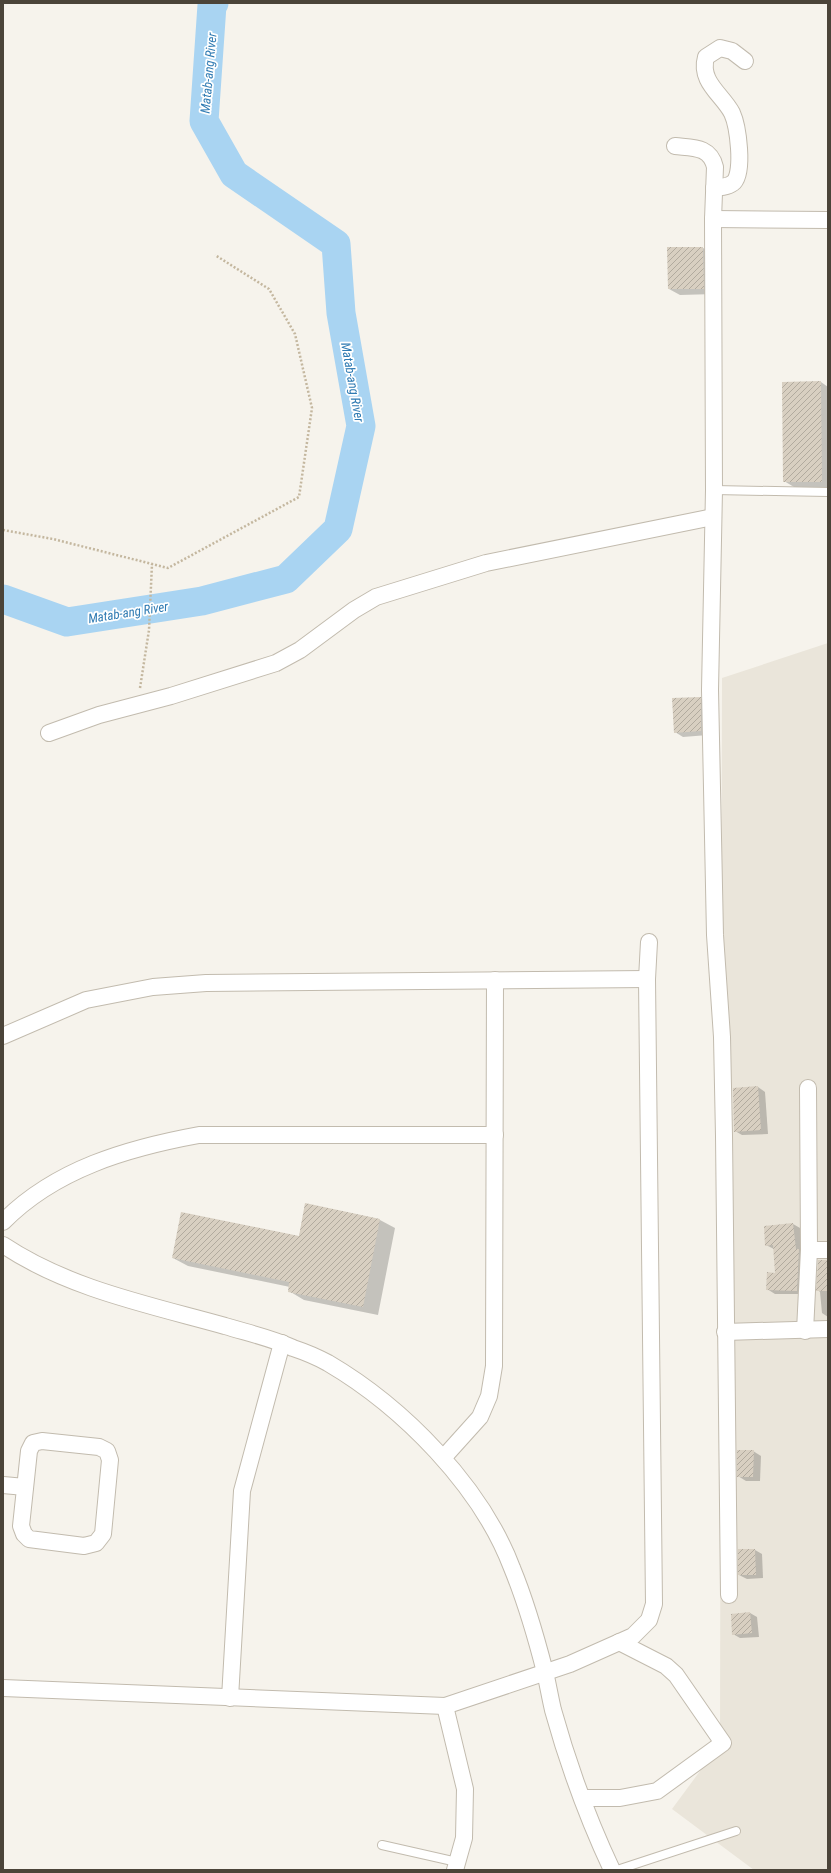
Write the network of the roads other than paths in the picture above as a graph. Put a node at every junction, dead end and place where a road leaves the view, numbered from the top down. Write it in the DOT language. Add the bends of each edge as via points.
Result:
graph roads {
  1 [pos="744,61"];
  2 [pos="675,146"];
  3 [pos="714,188"];
  4 [pos="713,219"];
  5 [pos="828,220"];
  6 [pos="714,490"];
  7 [pos="828,492"];
  8 [pos="713,517"];
  9 [pos="49,733"];
  10 [pos="649,942"];
  11 [pos="647,979"];
  12 [pos="495,980"];
  13 [pos="3,1036"];
  14 [pos="808,1088"];
  15 [pos="495,1135"];
  16 [pos="3,1222"];
  17 [pos="3,1245"];
  18 [pos="809,1250"];
  19 [pos="828,1250"];
  20 [pos="828,1329"];
  21 [pos="805,1331"];
  22 [pos="725,1332"];
  23 [pos="282,1343"];
  24 [pos="444,1457"];
  25 [pos="3,1485"];
  26 [pos="25,1487"];
  27 [pos="730,1595"];
  28 [pos="619,1642"];
  29 [pos="545,1673"];
  30 [pos="3,1688"];
  31 [pos="230,1698"];
  32 [pos="445,1706"];
  33 [pos="583,1798"];
  34 [pos="736,1831"];
  35 [pos="382,1845"];
  36 [pos="456,1866"];
  37 [pos="612,1870"];
  38 [pos="617,1870"];
  1 -- 3 [label="street" via="732,51 720,48 706,57 711,88 731,112 737,125 739,149 737,178 732,183"];
  2 -- 3 [label="street" via="704,150 713,158"];
  3 -- 4 [label="street"];
  4 -- 5 [label="street"];
  4 -- 6 [label="street"];
  6 -- 7 [label="lane"];
  6 -- 8 [label="street"];
  8 -- 9 [label="street" via="486,563 376,597 300,650 276,663 99,715"];
  8 -- 22 [label="street" via="711,713 714,935 722,1037"];
  10 -- 11 [label="street"];
  11 -- 12 [label="street"];
  11 -- 28 [label="street" via="654,1604 649,1620 633,1636"];
  12 -- 13 [label="street" via="206,983 153,987 86,1000"];
  12 -- 15 [label="street"];
  14 -- 18 [label="street"];
  15 -- 16 [label="street" via="184,1138 119,1153 80,1169 51,1184"];
  15 -- 24 [label="street" via="492,1373 488,1396 480,1417"];
  17 -- 23 [label="street" via="22,1258 92,1288"];
  18 -- 19 [label="street"];
  18 -- 21 [label="street"];
  20 -- 21 [label="street"];
  21 -- 22 [label="street"];
  22 -- 27 [label="street"];
  23 -- 24 [label="street" via="327,1362 385,1402"];
  23 -- 31 [label="street" via="242,1491"];
  24 -- 29 [label="street" via="501,1542 522,1595"];
  25 -- 26 [label="street"];
  26 -- 26 [label="street" via="21,1526 29,1539 84,1546 96,1543 103,1534 110,1460 106,1451 99,1447 42,1441 33,1443 29,1451"];
  28 -- 29 [label="street"];
  28 -- 33 [label="street" via="666,1666 676,1675 723,1743 657,1791 620,1798"];
  29 -- 32 [label="street"];
  29 -- 33 [label="street" via="553,1709"];
  30 -- 31 [label="street"];
  31 -- 32 [label="street"];
  32 -- 36 [label="street" via="464,1789 466,1816 464,1838"];
  33 -- 37 [label="street"];
  34 -- 38 [label="lane"];
  35 -- 36 [label="lane"];
}
